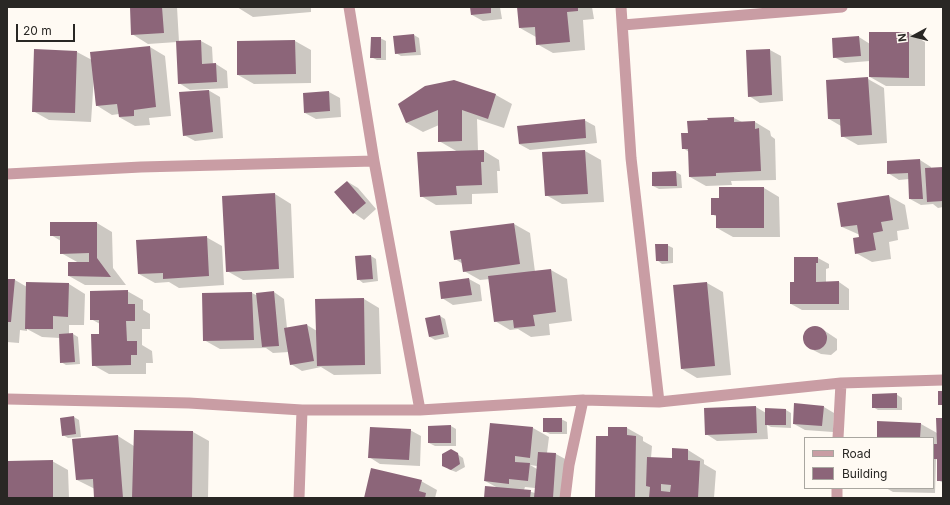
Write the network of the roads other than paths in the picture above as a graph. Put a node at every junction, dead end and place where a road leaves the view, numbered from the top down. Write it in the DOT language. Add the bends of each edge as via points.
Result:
graph roads {
  1 [pos="349,7"];
  2 [pos="622,7"];
  3 [pos="842,7"];
  4 [pos="623,25"];
  5 [pos="374,161"];
  6 [pos="7,174"];
  7 [pos="943,380"];
  8 [pos="841,383"];
  9 [pos="7,398"];
  10 [pos="583,400"];
  11 [pos="659,402"];
  12 [pos="302,410"];
  13 [pos="420,410"];
  14 [pos="838,437"];
  15 [pos="299,498"];
  16 [pos="565,498"];
  1 -- 5 [label="street"];
  2 -- 4 [label="street"];
  3 -- 4 [label="street"];
  4 -- 11 [label="street" via="631,158"];
  5 -- 6 [label="street" via="141,167"];
  5 -- 13 [label="street"];
  7 -- 8 [label="street"];
  8 -- 11 [label="street"];
  8 -- 14 [label="street"];
  9 -- 12 [label="street" via="189,403"];
  10 -- 11 [label="street"];
  10 -- 13 [label="street"];
  10 -- 16 [label="street" via="569,465"];
  12 -- 13 [label="street"];
  12 -- 15 [label="street"];
}
